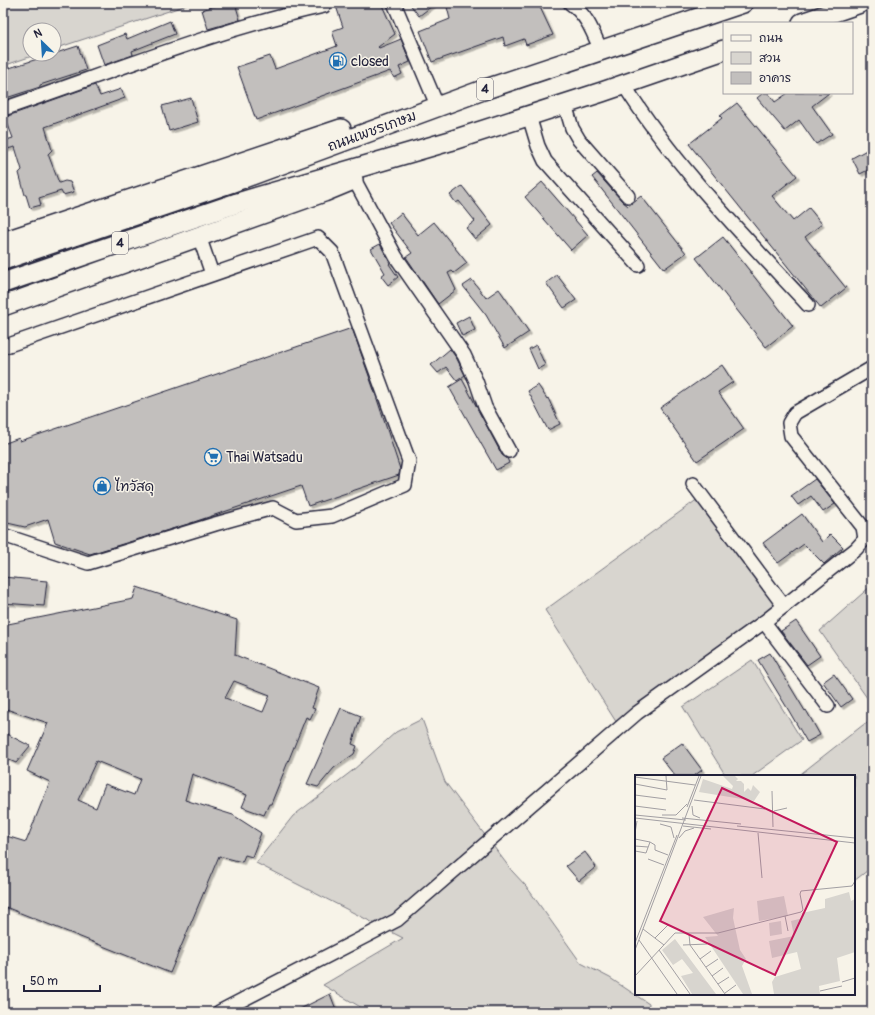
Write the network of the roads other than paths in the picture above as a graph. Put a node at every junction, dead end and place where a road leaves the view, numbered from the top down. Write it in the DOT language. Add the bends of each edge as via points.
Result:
graph roads {
  1 [pos="394,3"];
  2 [pos="570,3"];
  3 [pos="743,3"];
  4 [pos="860,3"];
  5 [pos="324,6"];
  6 [pos="805,22"];
  7 [pos="723,50"];
  8 [pos="601,51"];
  9 [pos="624,85"];
  10 [pos="483,90"];
  11 [pos="434,98"];
  12 [pos="565,104"];
  13 [pos="3,109"];
  14 [pos="529,116"];
  15 [pos="450,141"];
  16 [pos="354,180"];
  17 [pos="628,196"];
  18 [pos="199,236"];
  19 [pos="3,242"];
  20 [pos="3,260"];
  21 [pos="638,265"];
  22 [pos="212,274"];
  23 [pos="3,282"];
  24 [pos="808,305"];
  25 [pos="3,306"];
  26 [pos="3,347"];
  27 [pos="872,368"];
  28 [pos="509,451"];
  29 [pos="693,484"];
  30 [pos="3,535"];
  31 [pos="784,606"];
  32 [pos="764,622"];
  33 [pos="828,706"];
  34 [pos="219,1012"];
  1 -- 11 [label="street"];
  2 -- 8 [label="street" via="587,20"];
  3 -- 8 [label="highway, ถนนเพชรเกษม / 4"];
  4 -- 6 [label="highway"];
  5 -- 13 [label="street" via="236,29"];
  7 -- 9 [label="highway, ถนนเพชรเกษม / 4"];
  8 -- 10 [label="highway, ถนนเพชรเกษม / 4"];
  9 -- 12 [label="highway, ถนนเพชรเกษม / 4"];
  9 -- 24 [label="street" via="654,130 691,175"];
  10 -- 11 [label="highway"];
  10 -- 20 [label="highway, ถนนเพชรเกษม / 4" via="230,183"];
  11 -- 19 [label="highway"];
  12 -- 14 [label="highway, ถนนเพชรเกษม / 4"];
  12 -- 17 [label="street" via="572,128 579,140"];
  14 -- 15 [label="highway, ถนนเพชรเกษม / 4"];
  14 -- 21 [label="street" via="545,161"];
  15 -- 16 [label="highway"];
  15 -- 23 [label="highway, ถนนเพชรเกษม / 4" via="237,203"];
  16 -- 18 [label="highway"];
  16 -- 28 [label="street" via="396,257 464,355 488,414"];
  18 -- 22 [label="street"];
  18 -- 25 [label="highway"];
  22 -- 26 [label="street"];
  22 -- 30 [label="street" via="318,238 332,252 409,461 405,485 332,516 296,520 273,508 88,563"];
  27 -- 31 [label="street" via="795,413 790,423 791,436 863,527 864,539 856,549"];
  29 -- 31 [label="street"];
  31 -- 32 [label="street"];
  32 -- 33 [label="street"];
  32 -- 34 [label="street" via="637,713 397,920"];
}
